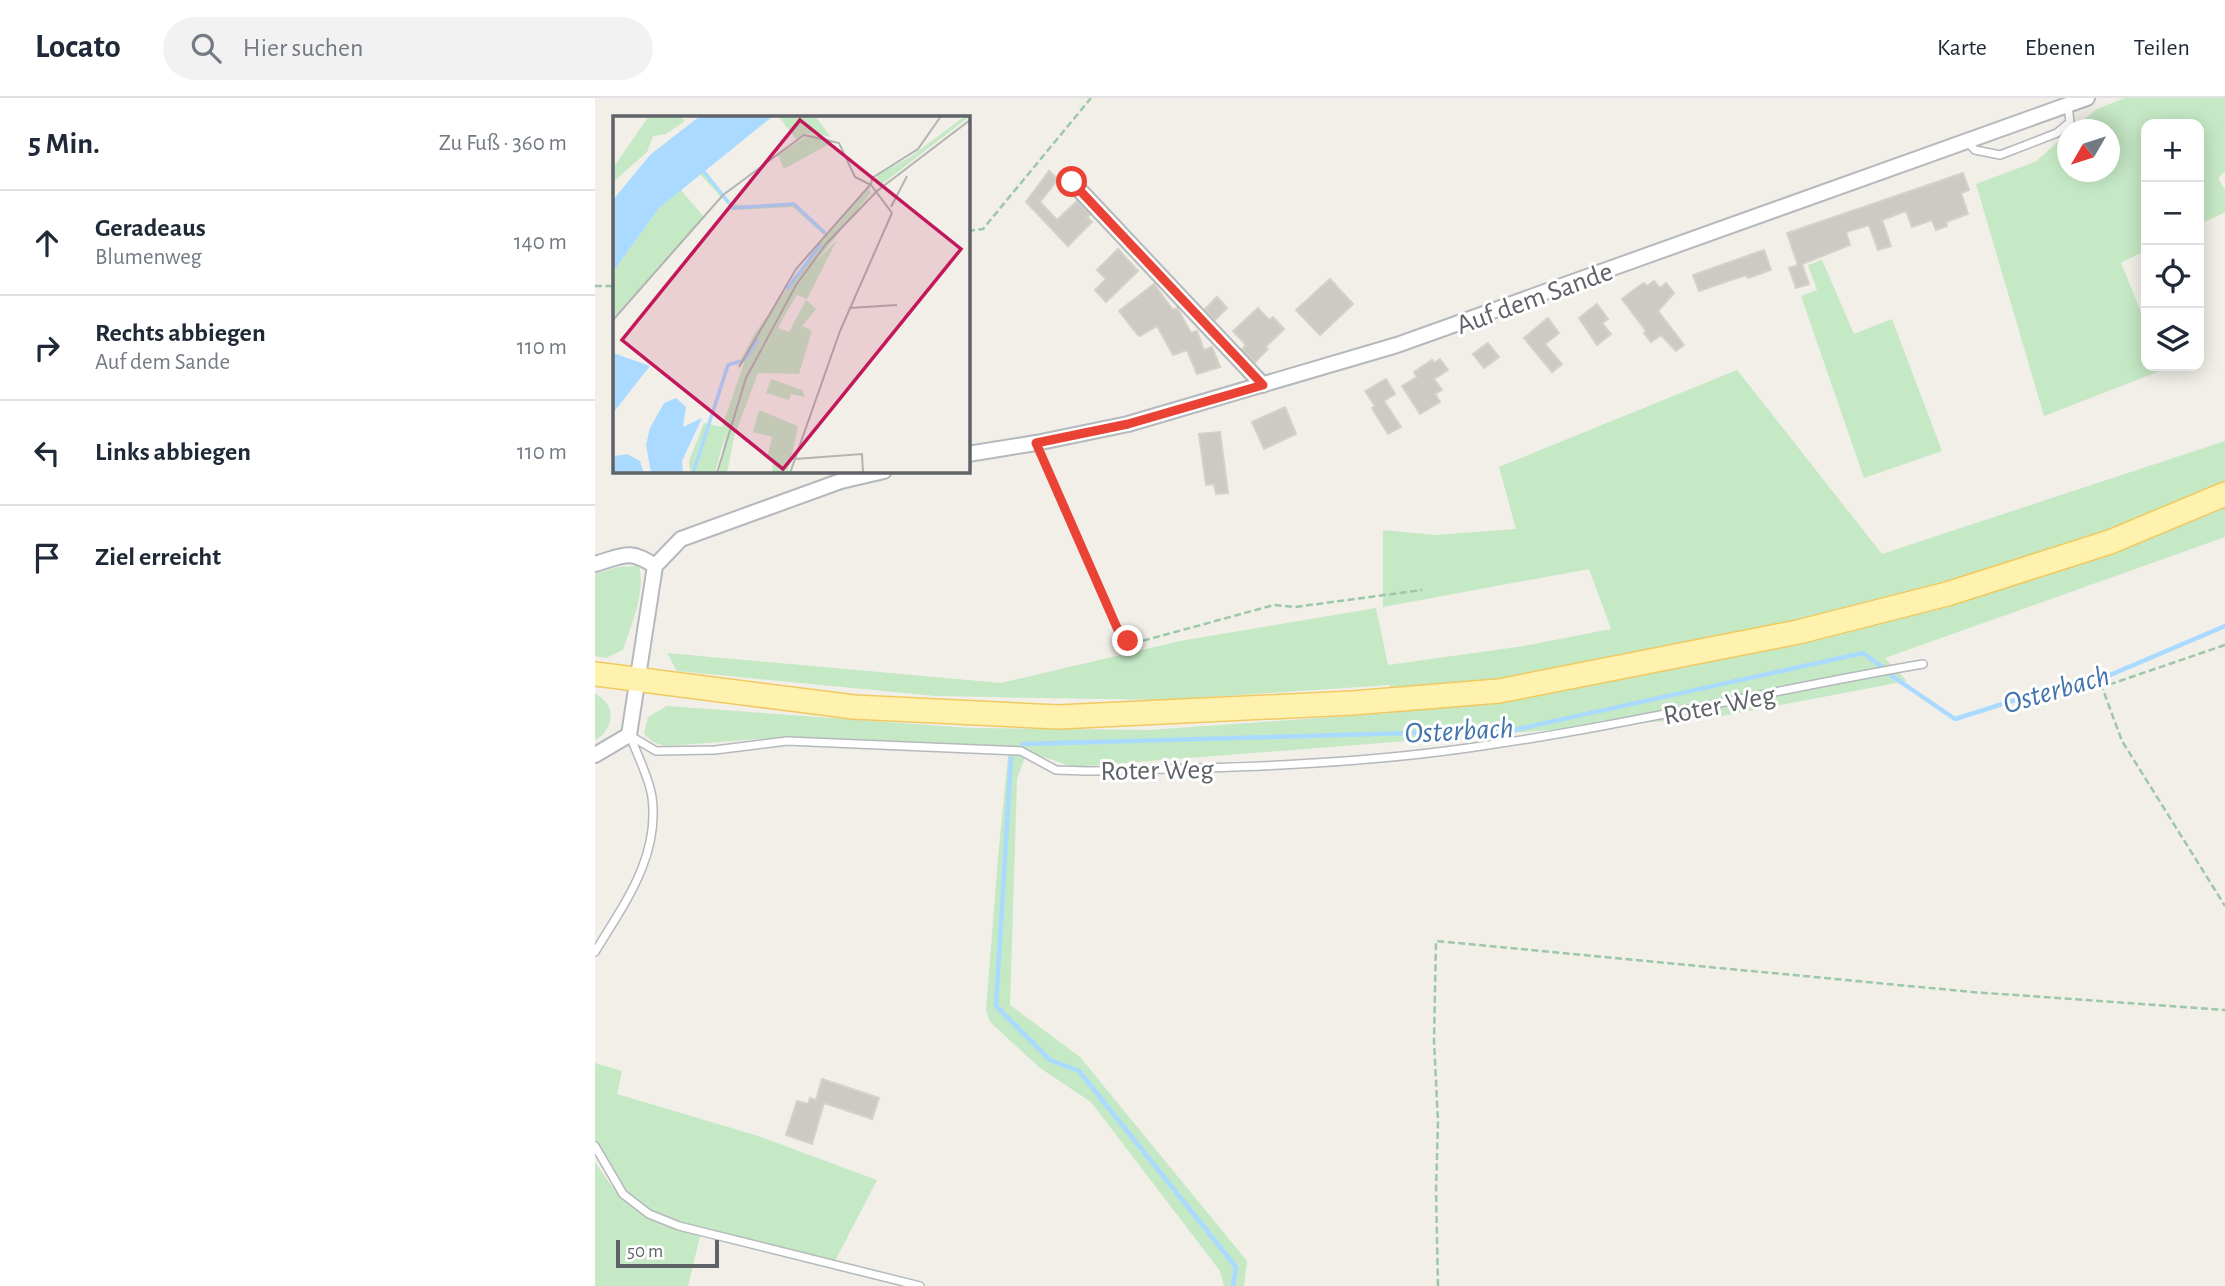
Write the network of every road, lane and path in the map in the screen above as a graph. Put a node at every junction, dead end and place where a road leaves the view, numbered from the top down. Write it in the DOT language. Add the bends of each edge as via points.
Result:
graph roads {
  1 [pos="1091,98"];
  2 [pos="2087,98"];
  3 [pos="2068,106"];
  4 [pos="1966,141"];
  5 [pos="1072,182"];
  6 [pos="969,231"];
  7 [pos="595,286"];
  8 [pos="613,286"];
  9 [pos="1263,385"];
  10 [pos="1036,443"];
  11 [pos="969,454"];
  12 [pos="880,472"];
  13 [pos="2225,494"];
  14 [pos="595,564"];
  15 [pos="655,565"];
  16 [pos="1422,590"];
  17 [pos="2225,645"];
  18 [pos="1923,664"];
  19 [pos="595,674"];
  20 [pos="637,681"];
  21 [pos="629,735"];
  22 [pos="595,755"];
  23 [pos="2225,906"];
  24 [pos="595,952"];
  25 [pos="2225,1010"];
  26 [pos="595,1146"];
  27 [pos="920,1286"];
  28 [pos="1438,1286"];
  1 -- 6 [label="path" via="983,229"];
  2 -- 3 [label="street, Auf dem Sande"];
  3 -- 4 [label="street, Auf dem Sande"];
  3 -- 4 [label="lane" via="2070,122 2057,133 2000,155 1975,150"];
  4 -- 9 [label="street, Auf dem Sande" via="1434,333"];
  5 -- 9 [label="street"];
  7 -- 8 [label="path"];
  9 -- 10 [label="street, Auf dem Sande" via="1128,424"];
  10 -- 11 [label="street, Auf dem Sande"];
  10 -- 16 [label="path" via="1118,630 1128,641 1274,605 1295,607"];
  12 -- 15 [label="street" via="841,481 681,539"];
  13 -- 20 [label="main road" via="2110,542 1947,594 1798,632 1499,691 1058,717 854,707"];
  14 -- 15 [label="street" via="639,555"];
  15 -- 20 [label="street"];
  17 -- 23 [label="path" via="2102,687 2122,741"];
  18 -- 21 [label="lane, Roter Weg" via="1468,748 1280,766 1056,770 1021,751 787,741 656,751"];
  19 -- 20 [label="main road"];
  20 -- 21 [label="street"];
  21 -- 22 [label="street"];
  21 -- 24 [label="lane" via="652,795 653,833 631,896"];
  25 -- 28 [label="path" via="1972,992 1436,940"];
  26 -- 27 [label="lane" via="623,1194 649,1214 679,1226"];
}
